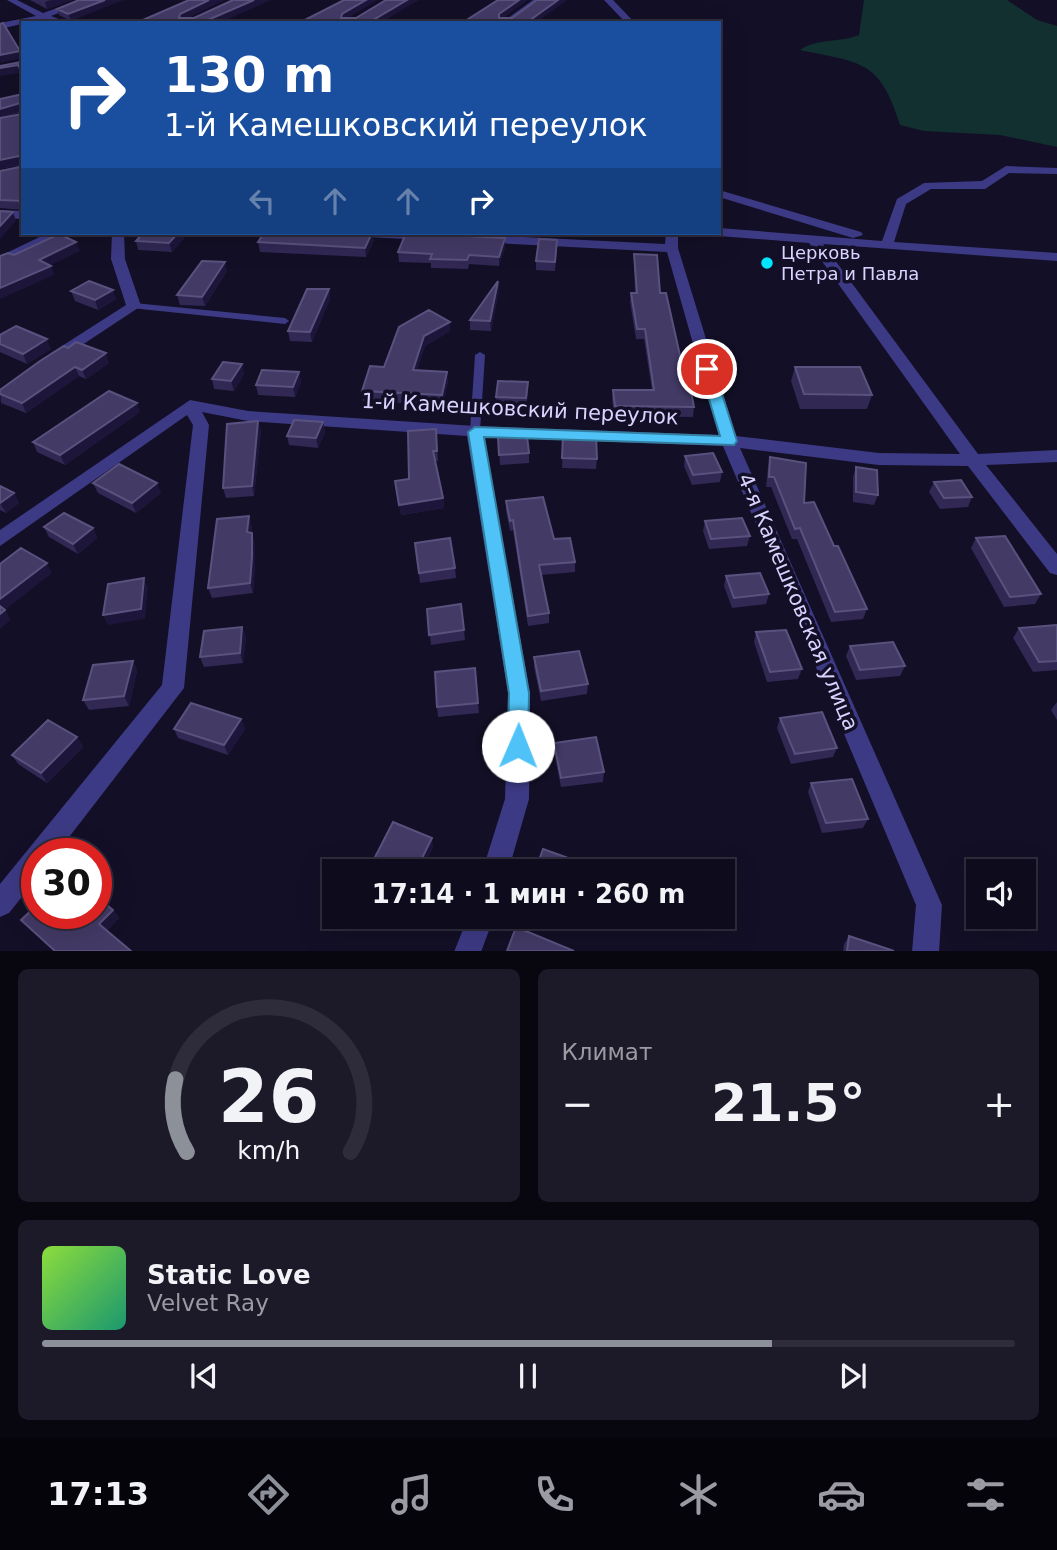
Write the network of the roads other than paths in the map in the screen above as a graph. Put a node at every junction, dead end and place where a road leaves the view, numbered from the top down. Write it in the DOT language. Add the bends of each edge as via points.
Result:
graph roads {
  1 [pos="11,0"];
  2 [pos="87,0"];
  3 [pos="538,0"];
  4 [pos="608,0"];
  5 [pos="42,16"];
  6 [pos="58,21"];
  7 [pos="508,21"];
  8 [pos="629,21"];
  9 [pos="0,26"];
  10 [pos="1057,171"];
  11 [pos="721,194"];
  12 [pos="0,214"];
  13 [pos="21,215"];
  14 [pos="721,232"];
  15 [pos="54,235"];
  16 [pos="118,235"];
  17 [pos="411,235"];
  18 [pos="671,235"];
  19 [pos="812,238"];
  20 [pos="887,244"];
  21 [pos="671,248"];
  22 [pos="1057,257"];
  23 [pos="0,261"];
  24 [pos="134,306"];
  25 [pos="285,321"];
  26 [pos="480,355"];
  27 [pos="45,363"];
  28 [pos="190,405"];
  29 [pos="475,432"];
  30 [pos="729,441"];
  31 [pos="1057,456"];
  32 [pos="974,460"];
  33 [pos="0,539"];
  34 [pos="1057,568"];
  35 [pos="53,838"];
  36 [pos="499,859"];
  37 [pos="21,878"];
  38 [pos="0,904"];
  39 [pos="476,929"];
  40 [pos="467,951"];
  41 [pos="925,951"];
  1 -- 5 [label="street"];
  2 -- 5 [label="street"];
  3 -- 7 [label="street"];
  4 -- 8 [label="street"];
  5 -- 6 [label="street"];
  5 -- 9 [label="street"];
  10 -- 20 [label="street" via="1006,170 985,185 928,185 901,202"];
  11 -- 20 [label="street"];
  12 -- 13 [label="street"];
  14 -- 19 [label="street"];
  15 -- 23 [label="street"];
  16 -- 24 [label="street" via="118,259"];
  17 -- 21 [label="street"];
  18 -- 21 [label="street"];
  19 -- 20 [label="street"];
  19 -- 32 [label="street"];
  20 -- 22 [label="street" via="947,253"];
  21 -- 30 [label="street, 4-я Камешковская улица"];
  24 -- 25 [label="lane"];
  24 -- 27 [label="street"];
  26 -- 29 [label="lane"];
  28 -- 29 [label="street, 1-й Камешковский переулок" via="248,416"];
  28 -- 33 [label="street"];
  28 -- 35 [label="street" via="201,425 173,688"];
  29 -- 30 [label="street, 1-й Камешковский переулок"];
  29 -- 36 [label="street" via="519,693 517,800"];
  30 -- 32 [label="street, 1-й Камешковский переулок" via="878,459"];
  30 -- 41 [label="street, 4-я Камешковская улица" via="929,905"];
  31 -- 32 [label="street, 1-й Камешковский переулок"];
  32 -- 34 [label="street"];
  37 -- 38 [label="street"];
  39 -- 40 [label="street"];
}
